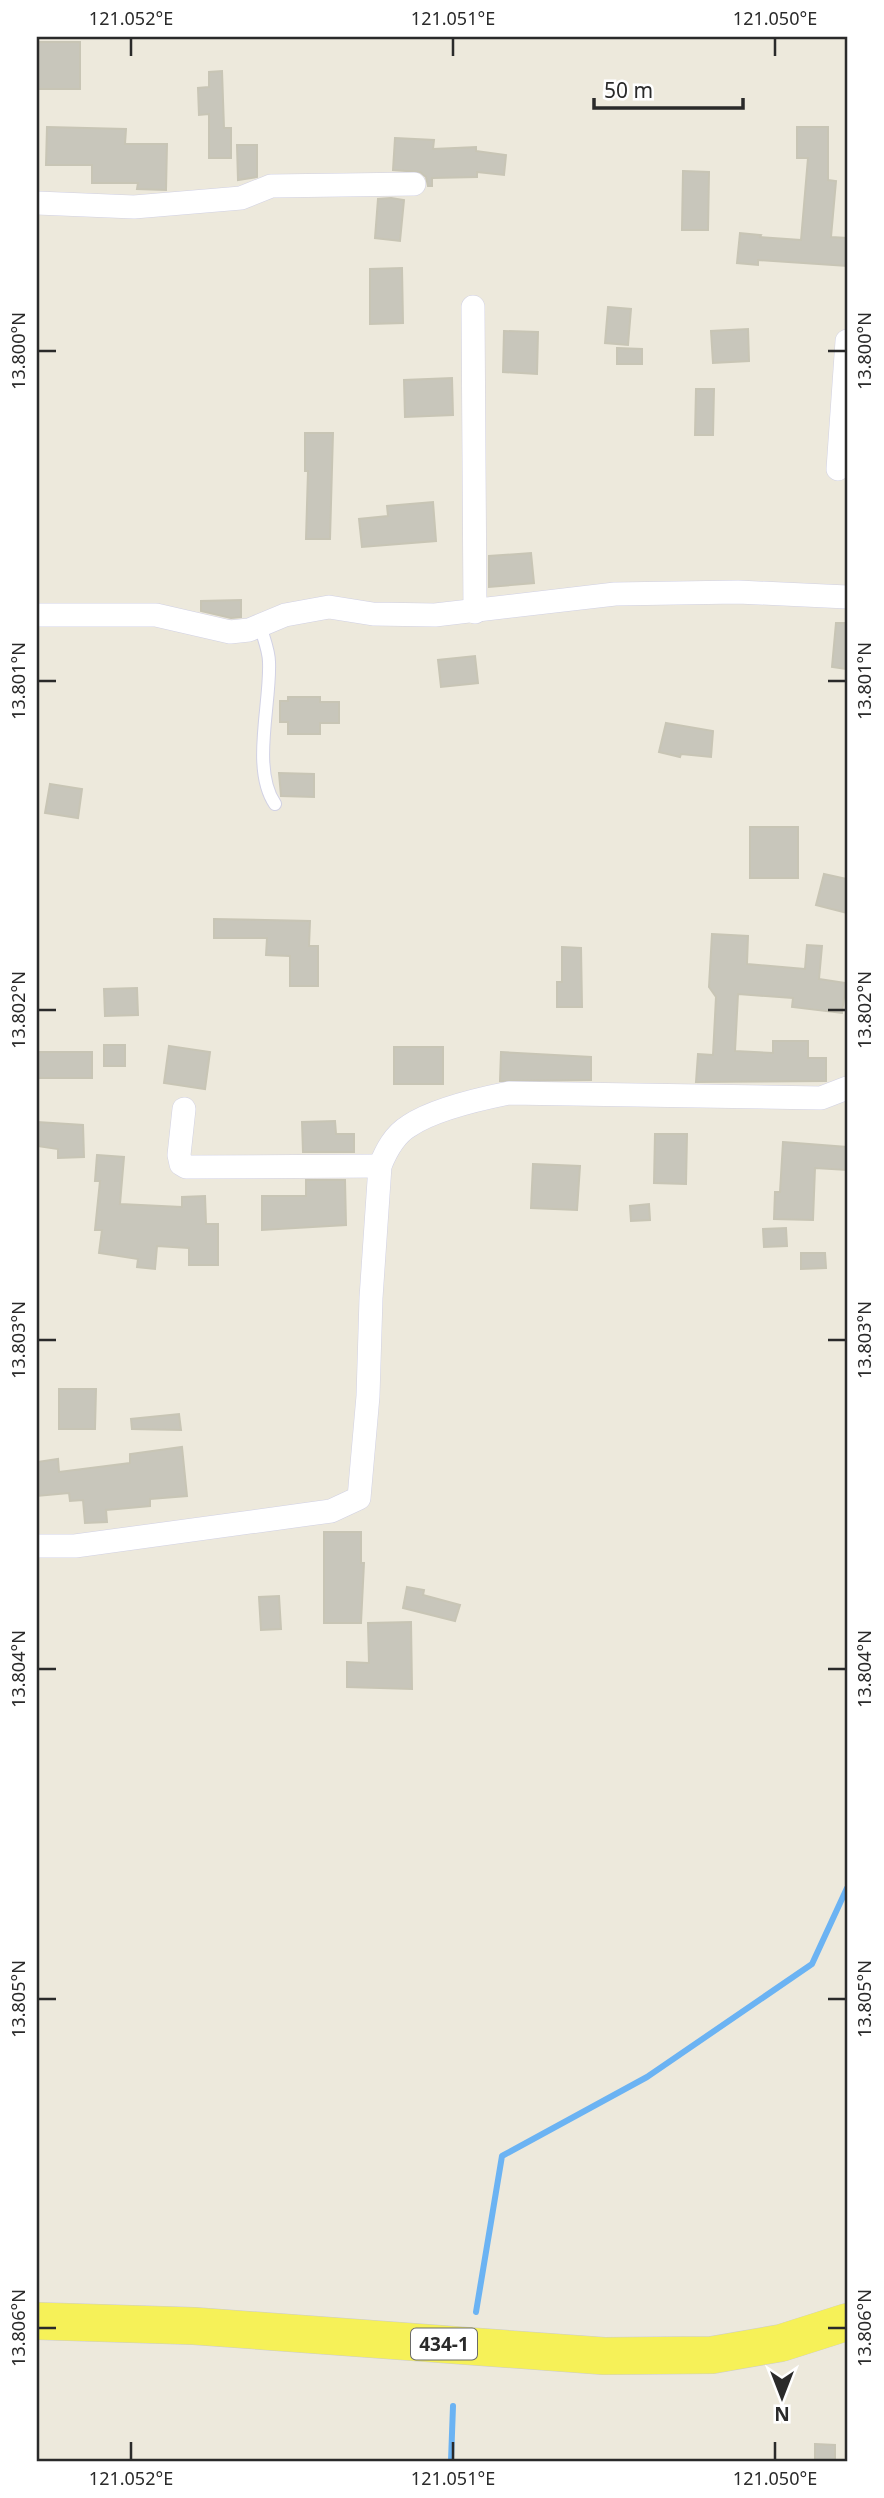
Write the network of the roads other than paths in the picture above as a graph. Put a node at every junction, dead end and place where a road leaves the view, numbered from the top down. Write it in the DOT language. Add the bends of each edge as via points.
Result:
graph roads {
  1 [pos="414,184"];
  2 [pos="37,204"];
  3 [pos="473,307"];
  4 [pos="847,341"];
  5 [pos="844,430"];
  6 [pos="838,469"];
  7 [pos="847,597"];
  8 [pos="475,612"];
  9 [pos="37,615"];
  10 [pos="260,625"];
  11 [pos="275,804"];
  12 [pos="847,1088"];
  13 [pos="184,1109"];
  14 [pos="380,1166"];
  15 [pos="37,1546"];
  16 [pos="37,2321"];
  17 [pos="847,2322"];
  1 -- 2 [label="street" via="271,186 241,198 134,207"];
  3 -- 8 [label="street"];
  4 -- 5 [label="street"];
  5 -- 6 [label="street"];
  7 -- 8 [label="street" via="738,592 615,594"];
  8 -- 10 [label="street" via="373,614 330,607"];
  9 -- 10 [label="street" via="156,615 230,632"];
  10 -- 11 [label="lane" via="269,661 264,761 268,794"];
  12 -- 14 [label="street" via="821,1098 509,1093 481,1098 408,1126 388,1147"];
  13 -- 14 [label="street" via="179,1155 186,1167"];
  14 -- 15 [label="street" via="359,1498 331,1511 75,1546"];
  16 -- 17 [label="main road, 434-1" via="194,2326 604,2356 712,2354 781,2343"];
}
